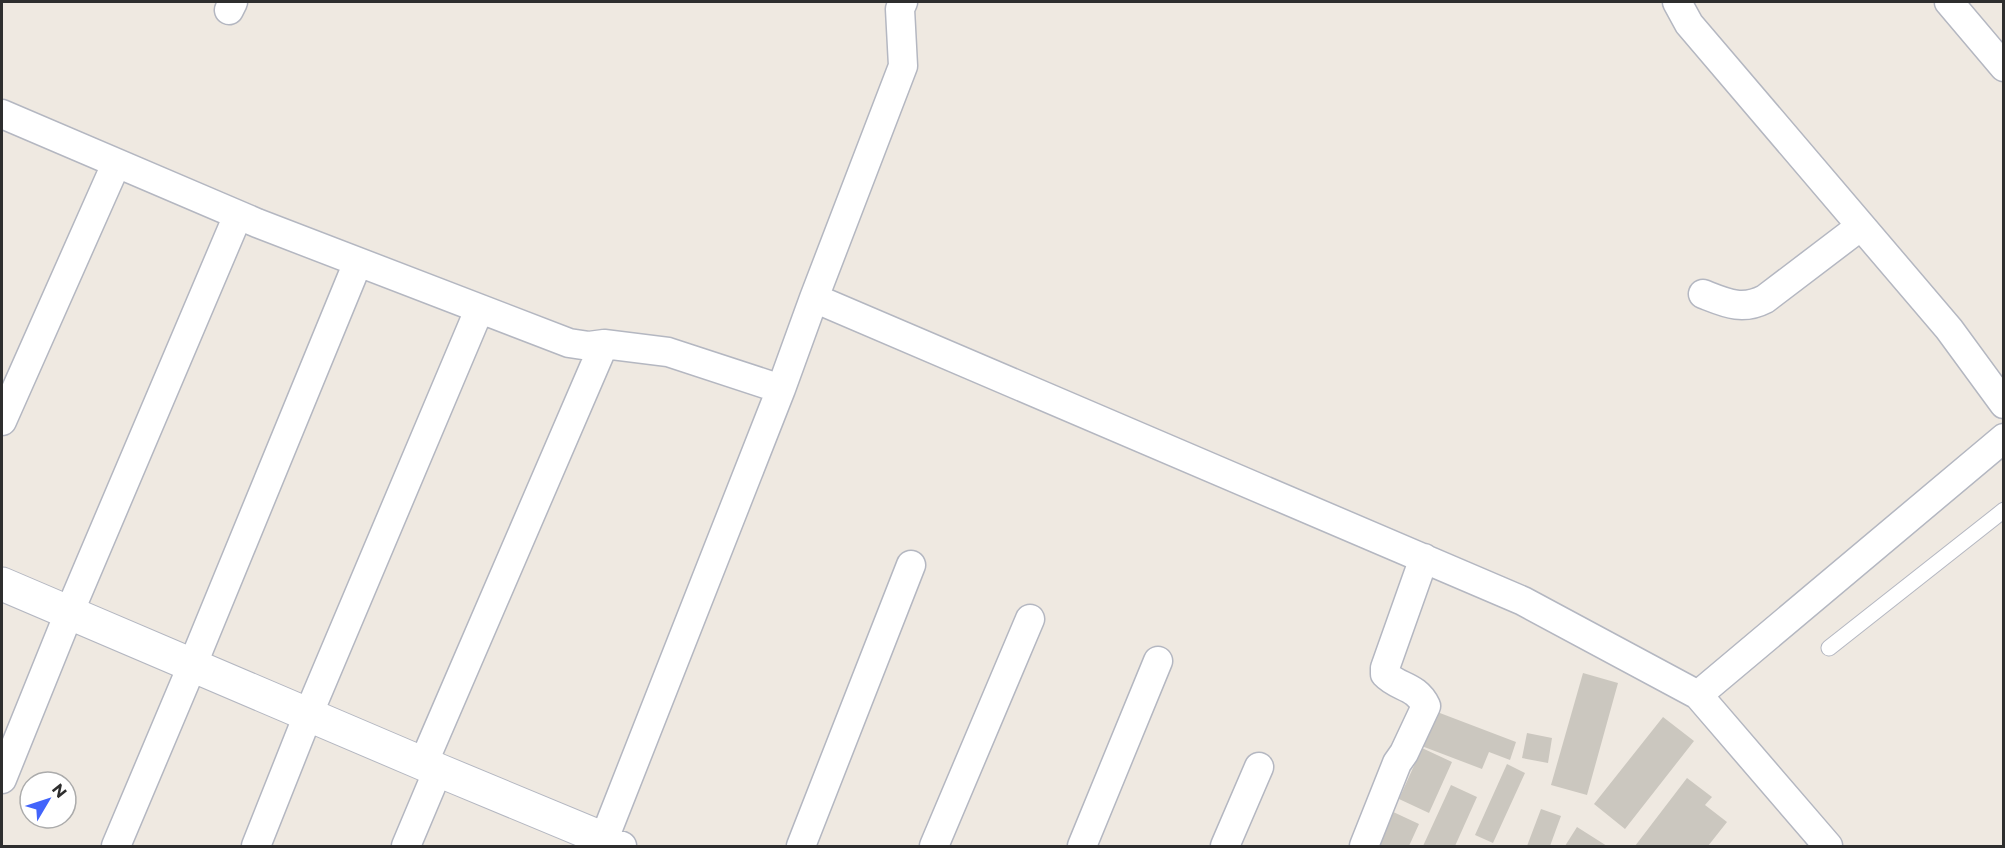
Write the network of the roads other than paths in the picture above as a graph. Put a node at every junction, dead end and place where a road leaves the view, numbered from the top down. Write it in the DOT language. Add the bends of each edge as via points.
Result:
graph roads {
  1 [pos="1677,2"];
  2 [pos="1949,2"];
  3 [pos="896,4"];
  4 [pos="2004,67"];
  5 [pos="2,114"];
  6 [pos="116,164"];
  7 [pos="238,215"];
  8 [pos="1861,226"];
  9 [pos="358,262"];
  10 [pos="1703,294"];
  11 [pos="814,298"];
  12 [pos="479,310"];
  13 [pos="604,344"];
  14 [pos="781,389"];
  15 [pos="2004,404"];
  16 [pos="2,421"];
  17 [pos="2004,438"];
  18 [pos="2004,510"];
  19 [pos="1424,558"];
  20 [pos="911,565"];
  21 [pos="2,584"];
  22 [pos="69,613"];
  23 [pos="1030,619"];
  24 [pos="1828,648"];
  25 [pos="1158,661"];
  26 [pos="192,666"];
  27 [pos="1698,695"];
  28 [pos="308,715"];
  29 [pos="431,767"];
  30 [pos="1259,767"];
  31 [pos="2,779"];
  32 [pos="609,844"];
  33 [pos="116,846"];
  34 [pos="256,846"];
  35 [pos="406,846"];
  36 [pos="801,846"];
  37 [pos="934,846"];
  38 [pos="1082,846"];
  39 [pos="1225,846"];
  40 [pos="1364,846"];
  41 [pos="1828,846"];
  1 -- 8 [label="street" via="1689,24"];
  2 -- 4 [label="street"];
  3 -- 11 [label="street" via="903,66"];
  5 -- 6 [label="street"];
  6 -- 7 [label="street"];
  6 -- 16 [label="street"];
  7 -- 9 [label="street"];
  7 -- 22 [label="street"];
  8 -- 10 [label="street" via="1752,305 1726,303"];
  8 -- 15 [label="street" via="1949,329"];
  9 -- 12 [label="street"];
  9 -- 26 [label="street"];
  11 -- 14 [label="street"];
  11 -- 19 [label="street"];
  12 -- 13 [label="street" via="569,343"];
  12 -- 28 [label="street"];
  13 -- 14 [label="street" via="668,352"];
  13 -- 29 [label="street"];
  14 -- 32 [label="street"];
  17 -- 27 [label="street"];
  18 -- 24 [label="lane"];
  19 -- 27 [label="street" via="1523,601"];
  19 -- 40 [label="street" via="1385,674 1422,697 1426,706 1397,763"];
  20 -- 36 [label="street"];
  21 -- 22 [label="street"];
  22 -- 26 [label="street"];
  22 -- 31 [label="street"];
  23 -- 37 [label="street"];
  25 -- 38 [label="street"];
  26 -- 28 [label="street"];
  26 -- 33 [label="street"];
  27 -- 41 [label="street"];
  28 -- 29 [label="street"];
  28 -- 34 [label="street"];
  29 -- 32 [label="street"];
  29 -- 35 [label="street"];
  30 -- 39 [label="street"];
}
